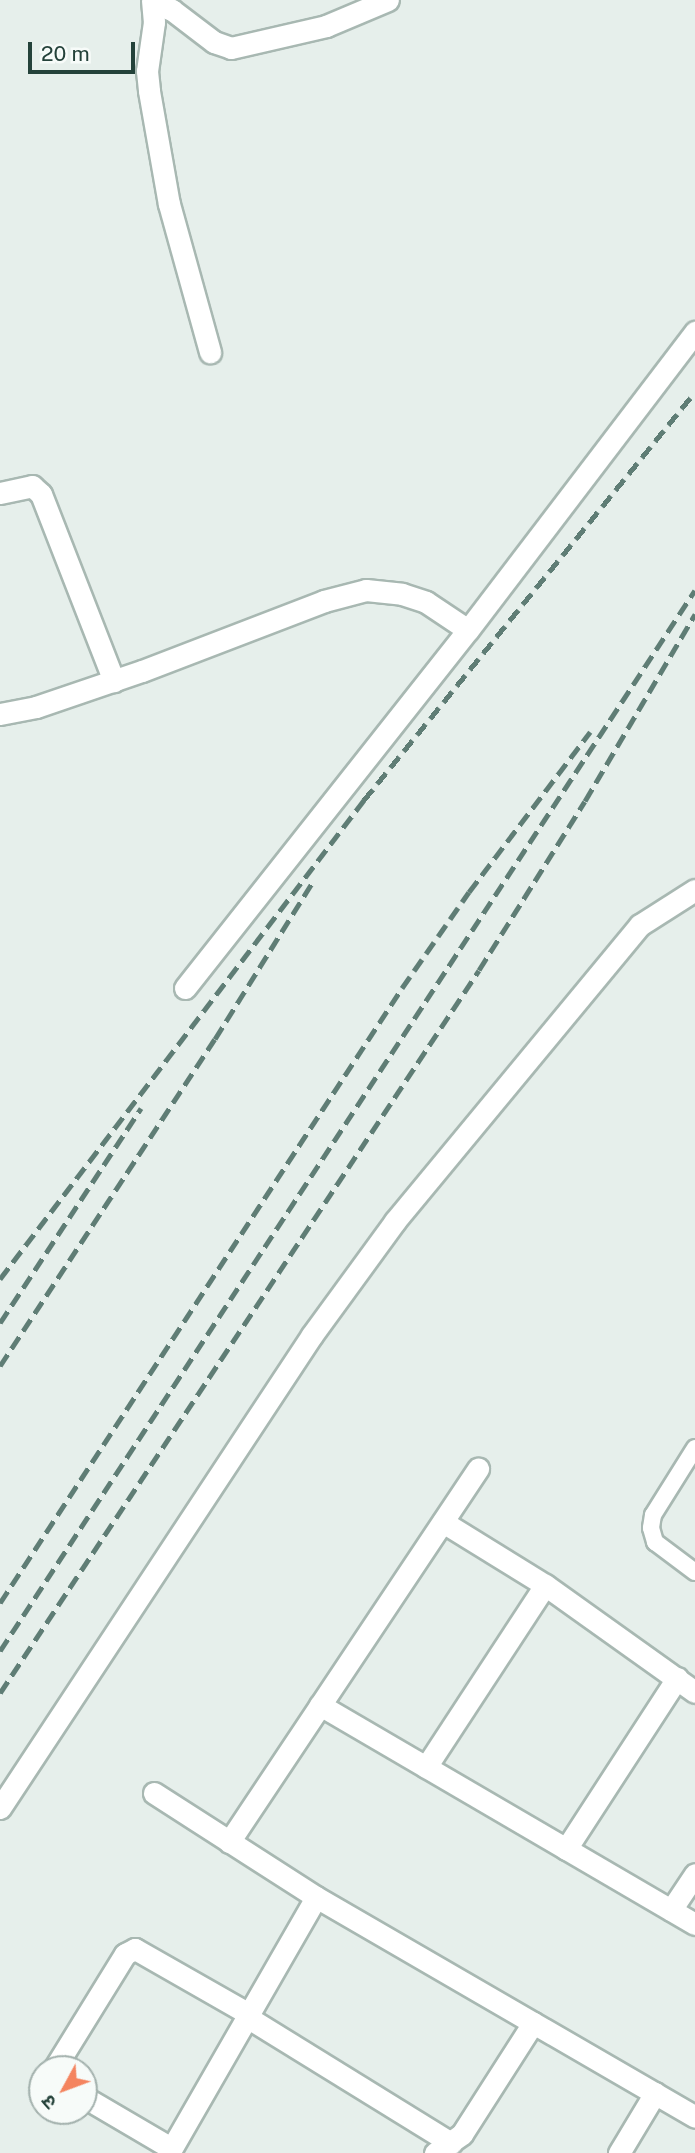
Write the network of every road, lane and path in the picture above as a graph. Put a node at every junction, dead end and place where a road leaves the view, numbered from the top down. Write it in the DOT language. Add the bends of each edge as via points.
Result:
graph roads {
  1 [pos="388,0"];
  2 [pos="153,2"];
  3 [pos="695,332"];
  4 [pos="210,352"];
  5 [pos="0,493"];
  6 [pos="468,629"];
  7 [pos="114,681"];
  8 [pos="0,714"];
  9 [pos="695,890"];
  10 [pos="185,988"];
  11 [pos="695,1448"];
  12 [pos="478,1468"];
  13 [pos="443,1522"];
  14 [pos="695,1572"];
  15 [pos="545,1585"];
  16 [pos="677,1678"];
  17 [pos="695,1692"];
  18 [pos="320,1705"];
  19 [pos="426,1767"];
  20 [pos="154,1793"];
  21 [pos="0,1808"];
  22 [pos="229,1842"];
  23 [pos="566,1849"];
  24 [pos="695,1874"];
  25 [pos="316,1897"];
  26 [pos="671,1910"];
  27 [pos="695,1924"];
  28 [pos="248,2016"];
  29 [pos="533,2023"];
  30 [pos="63,2055"];
  31 [pos="655,2094"];
  32 [pos="98,2106"];
  33 [pos="695,2117"];
  34 [pos="443,2148"];
  35 [pos="170,2151"];
  36 [pos="619,2153"];
  1 -- 2 [label="street" via="326,26 231,48 222,47 172,10"];
  2 -- 4 [label="street" via="149,91 169,204"];
  3 -- 6 [label="street"];
  5 -- 7 [label="street" via="32,486 41,494"];
  6 -- 7 [label="street" via="426,602 366,590 324,601"];
  6 -- 10 [label="street"];
  7 -- 8 [label="street"];
  9 -- 21 [label="street" via="640,925 395,1221 312,1335"];
  11 -- 14 [label="lane" via="653,1516 651,1528 655,1542"];
  12 -- 13 [label="street"];
  13 -- 15 [label="street"];
  13 -- 18 [label="street"];
  15 -- 16 [label="street"];
  15 -- 19 [label="street"];
  16 -- 17 [label="street"];
  16 -- 23 [label="street"];
  18 -- 19 [label="street"];
  18 -- 22 [label="street"];
  19 -- 23 [label="street"];
  20 -- 22 [label="street"];
  22 -- 25 [label="street"];
  23 -- 26 [label="street"];
  24 -- 26 [label="street"];
  25 -- 28 [label="street"];
  25 -- 29 [label="street"];
  26 -- 27 [label="street"];
  28 -- 30 [label="street" via="135,1949 125,1954"];
  28 -- 34 [label="street"];
  28 -- 35 [label="street"];
  29 -- 31 [label="street"];
  29 -- 34 [label="street" via="462,2134"];
  31 -- 33 [label="street"];
  31 -- 36 [label="street"];
  32 -- 35 [label="street"];
}
